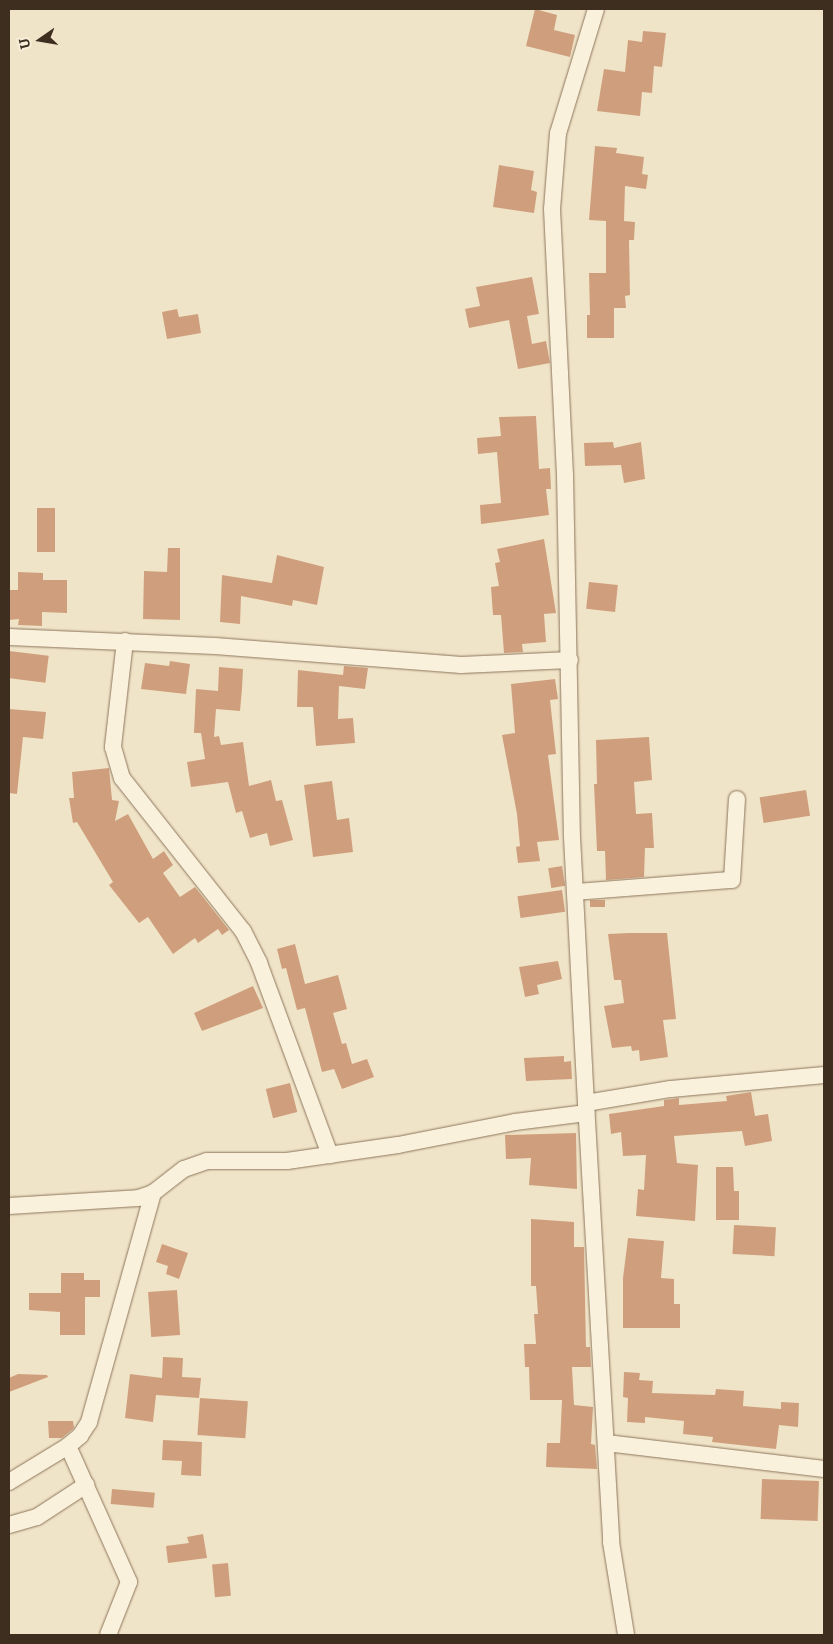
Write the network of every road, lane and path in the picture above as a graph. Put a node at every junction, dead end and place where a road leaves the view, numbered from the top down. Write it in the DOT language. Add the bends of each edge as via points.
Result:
graph roads {
  1 [pos="596,9"];
  2 [pos="9,637"];
  3 [pos="125,641"];
  4 [pos="570,660"];
  5 [pos="738,799"];
  6 [pos="575,892"];
  7 [pos="824,1075"];
  8 [pos="586,1108"];
  9 [pos="330,1155"];
  10 [pos="153,1193"];
  11 [pos="9,1206"];
  12 [pos="606,1442"];
  13 [pos="68,1446"];
  14 [pos="824,1470"];
  15 [pos="9,1482"];
  16 [pos="86,1485"];
  17 [pos="9,1525"];
  18 [pos="108,1635"];
  19 [pos="626,1635"];
  1 -- 4 [label="street" via="560,124 553,176 553,265"];
  2 -- 3 [label="street"];
  3 -- 4 [label="street" via="461,665"];
  3 -- 9 [label="street" via="113,747 122,778 244,931 259,963"];
  4 -- 6 [label="street"];
  5 -- 6 [label="street" via="732,880"];
  6 -- 8 [label="street"];
  7 -- 8 [label="street" via="671,1089"];
  8 -- 9 [label="street"];
  8 -- 12 [label="street"];
  9 -- 10 [label="street" via="287,1161 208,1161 184,1169"];
  10 -- 11 [label="street" via="129,1199"];
  10 -- 13 [label="street" via="89,1422"];
  12 -- 14 [label="street"];
  12 -- 19 [label="street" via="611,1542"];
  13 -- 15 [label="street"];
  13 -- 16 [label="street"];
  16 -- 17 [label="street" via="37,1516"];
  16 -- 18 [label="street" via="129,1585"];
}
